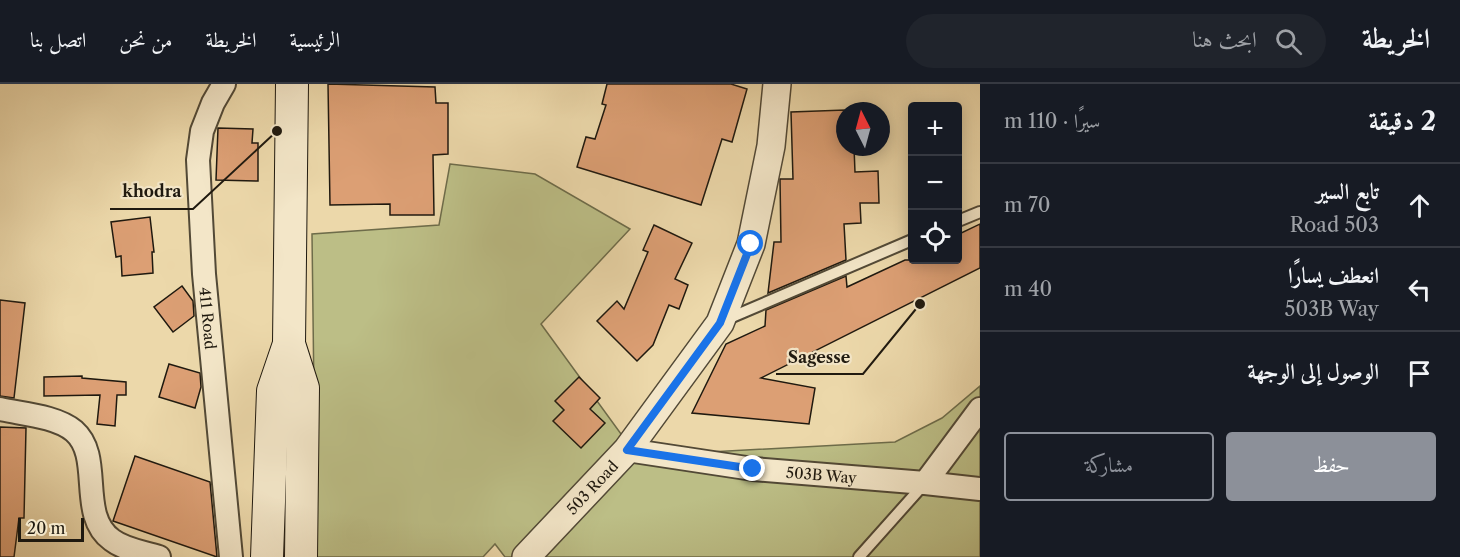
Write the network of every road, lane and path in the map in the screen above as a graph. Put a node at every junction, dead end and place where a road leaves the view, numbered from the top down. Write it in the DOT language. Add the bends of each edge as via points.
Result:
graph roads {
  1 [pos="224,84"];
  2 [pos="292,84"];
  3 [pos="777,84"];
  4 [pos="980,212"];
  5 [pos="962,219"];
  6 [pos="908,242"];
  7 [pos="720,323"];
  8 [pos="289,344"];
  9 [pos="0,409"];
  10 [pos="980,409"];
  11 [pos="627,450"];
  12 [pos="925,483"];
  13 [pos="980,489"];
  14 [pos="159,557"];
  15 [pos="231,557"];
  16 [pos="267,557"];
  17 [pos="301,557"];
  18 [pos="526,557"];
  19 [pos="860,557"];
  1 -- 15 [label="street, 411 Road" via="202,131 198,160 204,274"];
  2 -- 8 [label="main road"];
  3 -- 7 [label="street, 503 Road" via="771,147 751,244"];
  4 -- 5 [label="lane"];
  6 -- 7 [label="lane"];
  7 -- 11 [label="street, 503 Road"];
  8 -- 16 [label="main road" via="273,391"];
  8 -- 17 [label="main road" via="303,388"];
  9 -- 14 [label="street" via="58,423 75,432 86,448 94,513 104,532 121,545"];
  10 -- 12 [label="street"];
  11 -- 12 [label="street, 503B Way" via="753,469"];
  11 -- 18 [label="street, 503 Road"];
  12 -- 13 [label="street, 503B Way"];
  12 -- 19 [label="lane"];
}
